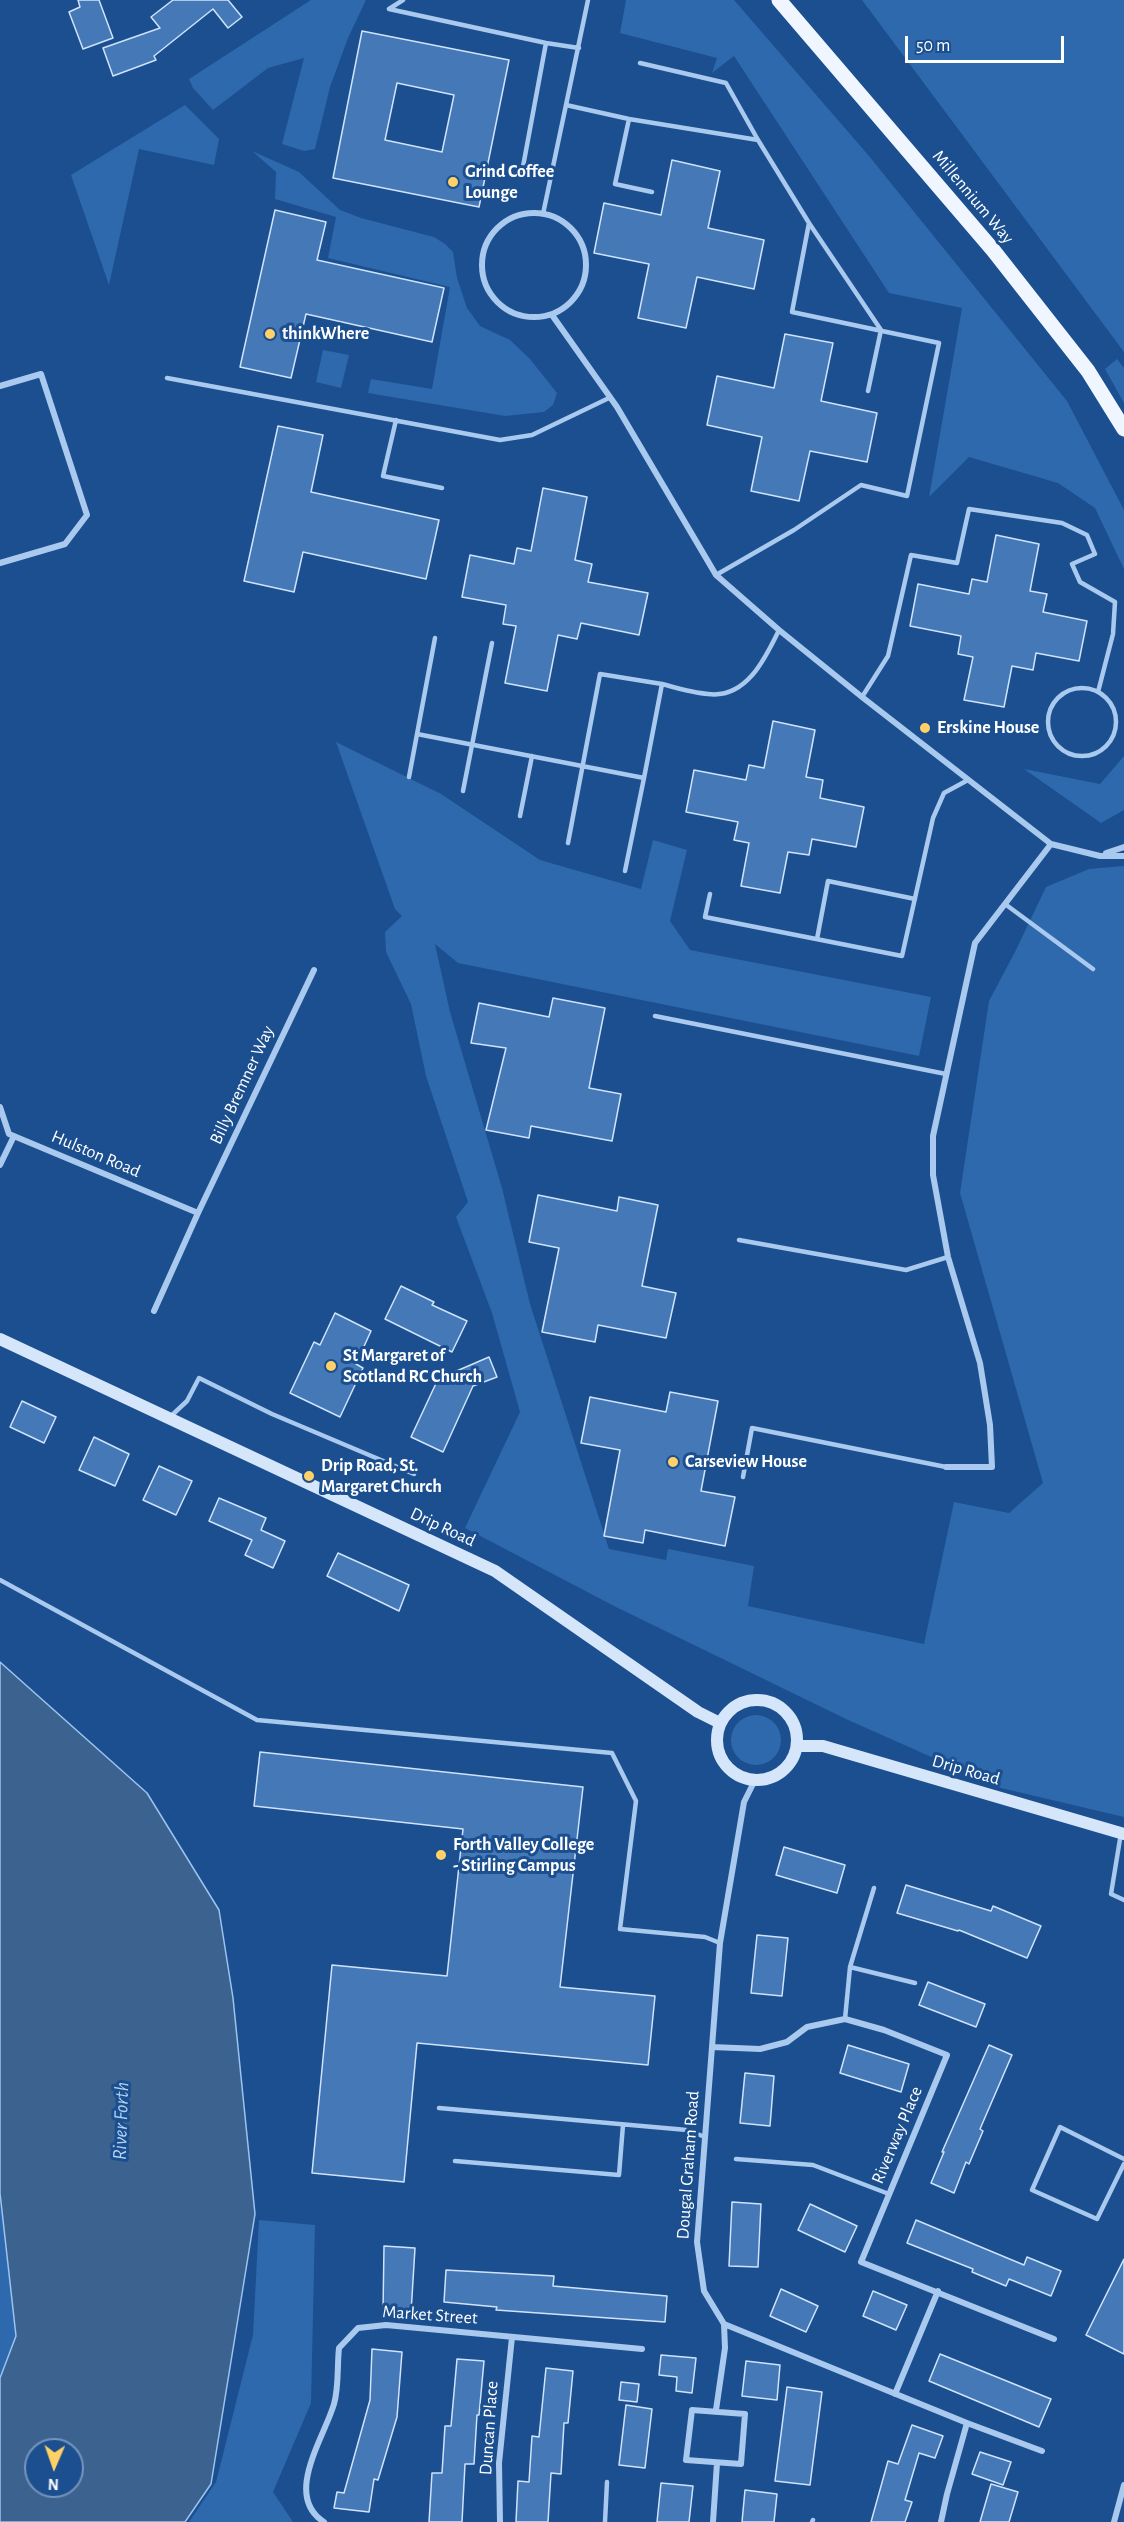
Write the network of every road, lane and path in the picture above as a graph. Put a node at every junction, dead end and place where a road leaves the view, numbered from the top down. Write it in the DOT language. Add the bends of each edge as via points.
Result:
graph roads {
  1 [pos="403,0"];
  2 [pos="588,0"];
  3 [pos="779,0"];
  4 [pos="546,43"];
  5 [pos="579,48"];
  6 [pos="640,63"];
  7 [pos="566,105"];
  8 [pos="629,119"];
  9 [pos="758,140"];
  10 [pos="522,172"];
  11 [pos="652,192"];
  12 [pos="543,214"];
  13 [pos="809,223"];
  14 [pos="552,315"];
  15 [pos="881,330"];
  16 [pos="167,378"];
  17 [pos="0,386"];
  18 [pos="868,391"];
  19 [pos="609,398"];
  20 [pos="396,420"];
  21 [pos="1124,429"];
  22 [pos="442,489"];
  23 [pos="0,563"];
  24 [pos="716,575"];
  25 [pos="779,630"];
  26 [pos="435,638"];
  27 [pos="492,643"];
  28 [pos="662,684"];
  29 [pos="1098,692"];
  30 [pos="862,698"];
  31 [pos="417,734"];
  32 [pos="471,744"];
  33 [pos="532,756"];
  34 [pos="583,766"];
  35 [pos="409,777"];
  36 [pos="644,778"];
  37 [pos="968,780"];
  38 [pos="463,791"];
  39 [pos="520,816"];
  40 [pos="568,843"];
  41 [pos="1051,844"];
  42 [pos="1124,847"];
  43 [pos="1100,856"];
  44 [pos="1124,856"];
  45 [pos="625,871"];
  46 [pos="710,894"];
  47 [pos="915,899"];
  48 [pos="1005,904"];
  49 [pos="817,939"];
  50 [pos="1093,969"];
  51 [pos="314,970"];
  52 [pos="655,1016"];
  53 [pos="946,1074"];
  54 [pos="0,1107"];
  55 [pos="14,1136"];
  56 [pos="0,1165"];
  57 [pos="198,1213"];
  58 [pos="739,1240"];
  59 [pos="948,1257"];
  60 [pos="154,1311"];
  61 [pos="0,1339"];
  62 [pos="170,1417"];
  63 [pos="946,1467"];
  64 [pos="414,1474"];
  65 [pos="743,1477"];
  66 [pos="0,1580"];
  67 [pos="720,1723"];
  68 [pos="797,1746"];
  69 [pos="755,1780"];
  70 [pos="1123,1834"];
  71 [pos="874,1888"];
  72 [pos="1124,1900"];
  73 [pos="720,1943"];
  74 [pos="850,1967"];
  75 [pos="915,1983"];
  76 [pos="845,2019"];
  77 [pos="712,2047"];
  78 [pos="439,2108"];
  79 [pos="623,2125"];
  80 [pos="705,2137"];
  81 [pos="736,2159"];
  82 [pos="455,2161"];
  83 [pos="1124,2162"];
  84 [pos="888,2194"];
  85 [pos="938,2291"];
  86 [pos="724,2324"];
  87 [pos="512,2337"];
  88 [pos="1054,2339"];
  89 [pos="642,2349"];
  90 [pos="895,2394"];
  91 [pos="716,2410"];
  92 [pos="967,2423"];
  93 [pos="1042,2451"];
  94 [pos="717,2463"];
  95 [pos="607,2482"];
  96 [pos="1124,2485"];
  97 [pos="324,2522"];
  98 [pos="500,2522"];
  99 [pos="605,2522"];
  100 [pos="713,2522"];
  101 [pos="941,2522"];
  102 [pos="1114,2522"];
  1 -- 4 [label="lane" via="389,9"];
  2 -- 5 [label="lane"];
  3 -- 21 [label="main road, Millennium Way" via="993,250 1088,371"];
  4 -- 5 [label="lane"];
  4 -- 10 [label="lane"];
  5 -- 7 [label="lane"];
  6 -- 9 [label="lane" via="726,82"];
  7 -- 8 [label="lane"];
  7 -- 12 [label="lane"];
  8 -- 9 [label="lane"];
  8 -- 11 [label="lane" via="615,184"];
  9 -- 13 [label="lane"];
  12 -- 14 [label="street" via="570,227 583,248 586,266 576,297"];
  12 -- 14 [label="street" via="506,221 492,233 481,267 490,293 509,311 527,317"];
  13 -- 15 [label="lane"];
  13 -- 15 [label="lane" via="792,312"];
  14 -- 19 [label="street"];
  15 -- 18 [label="lane"];
  15 -- 24 [label="lane" via="939,343 907,496 861,486"];
  16 -- 20 [label="lane"];
  17 -- 23 [label="street" via="41,374 87,514 65,544"];
  19 -- 20 [label="lane" via="532,435 500,440"];
  19 -- 24 [label="street"];
  20 -- 22 [label="lane" via="383,476"];
  24 -- 25 [label="street"];
  25 -- 28 [label="lane" via="752,677 735,691 710,695"];
  25 -- 30 [label="street"];
  26 -- 31 [label="lane"];
  27 -- 32 [label="lane"];
  28 -- 34 [label="lane" via="600,674"];
  28 -- 36 [label="lane"];
  29 -- 29 [label="lane" via="1115,713 1117,724 1112,739 1105,748 1089,756 1066,752 1050,733 1051,709 1056,700 1077,688"];
  29 -- 30 [label="lane" via="1113,634 1115,602 1080,582 1072,564 1095,554 1087,535 1062,523 969,509 957,562 911,555 888,656"];
  30 -- 37 [label="street"];
  31 -- 32 [label="lane"];
  31 -- 35 [label="lane"];
  32 -- 33 [label="lane"];
  32 -- 38 [label="lane"];
  33 -- 34 [label="lane"];
  33 -- 39 [label="lane"];
  34 -- 36 [label="lane"];
  34 -- 40 [label="lane"];
  36 -- 45 [label="lane"];
  37 -- 41 [label="street"];
  37 -- 47 [label="lane" via="944,793 933,818"];
  41 -- 43 [label="street"];
  41 -- 48 [label="street"];
  42 -- 43 [label="street"];
  43 -- 44 [label="street"];
  46 -- 49 [label="lane" via="705,917"];
  47 -- 49 [label="lane" via="902,956"];
  47 -- 49 [label="lane" via="828,881"];
  48 -- 50 [label="lane"];
  48 -- 53 [label="street" via="975,943"];
  51 -- 57 [label="street, Billy Bremner Way"];
  52 -- 53 [label="lane"];
  53 -- 59 [label="street" via="933,1136 933,1175"];
  54 -- 55 [label="street" via="9,1134"];
  55 -- 56 [label="street"];
  55 -- 57 [label="street, Hulston Road"];
  57 -- 60 [label="street, Billy Bremner Way"];
  58 -- 59 [label="lane" via="906,1270"];
  59 -- 63 [label="street" via="980,1363 992,1467"];
  61 -- 62 [label="street, Drip Road"];
  62 -- 64 [label="lane" via="187,1401 199,1378 272,1414"];
  62 -- 67 [label="street, Drip Road" via="495,1571 698,1712"];
  63 -- 65 [label="lane" via="752,1428"];
  66 -- 73 [label="lane" via="257,1720 612,1753 636,1801 620,1929 705,1937"];
  67 -- 68 [label="street" via="737,1704 762,1700 774,1703 789,1716"];
  67 -- 69 [label="street" via="717,1742 722,1761 742,1778"];
  68 -- 69 [label="street" via="787,1767 778,1774"];
  68 -- 70 [label="street, Drip Road" via="823,1746"];
  69 -- 73 [label="street, Dougal Graham Road" via="744,1802"];
  70 -- 72 [label="lane" via="1111,1894"];
  71 -- 74 [label="lane"];
  73 -- 77 [label="street, Dougal Graham Road"];
  74 -- 75 [label="lane"];
  74 -- 76 [label="lane"];
  76 -- 77 [label="street, Riverway Place" via="807,2027 787,2042 760,2049"];
  76 -- 84 [label="street, Riverway Place" via="946,2055"];
  77 -- 80 [label="street, Dougal Graham Road"];
  78 -- 79 [label="lane"];
  79 -- 80 [label="lane" via="687,2130"];
  79 -- 82 [label="lane" via="619,2175"];
  80 -- 86 [label="street, Dougal Graham Road" via="697,2242 705,2291"];
  81 -- 84 [label="lane" via="813,2165"];
  83 -- 83 [label="lane" via="1060,2127 1032,2190 1097,2219"];
  84 -- 85 [label="street, Riverway Place" via="861,2262"];
  85 -- 88 [label="street, Riverway Place"];
  85 -- 90 [label="street"];
  86 -- 90 [label="street"];
  86 -- 91 [label="street"];
  87 -- 89 [label="street, Market Street"];
  87 -- 97 [label="street, Market Street" via="386,2325 358,2328 339,2348 335,2402 305,2488 313,2515"];
  87 -- 98 [label="street, Duncan Place" via="499,2463"];
  90 -- 92 [label="street"];
  91 -- 94 [label="street" via="745,2414 741,2464"];
  91 -- 94 [label="street" via="692,2410 686,2460"];
  92 -- 93 [label="street"];
  92 -- 101 [label="street"];
  94 -- 100 [label="street"];
  95 -- 99 [label="lane"];
  96 -- 102 [label="street"];
}
